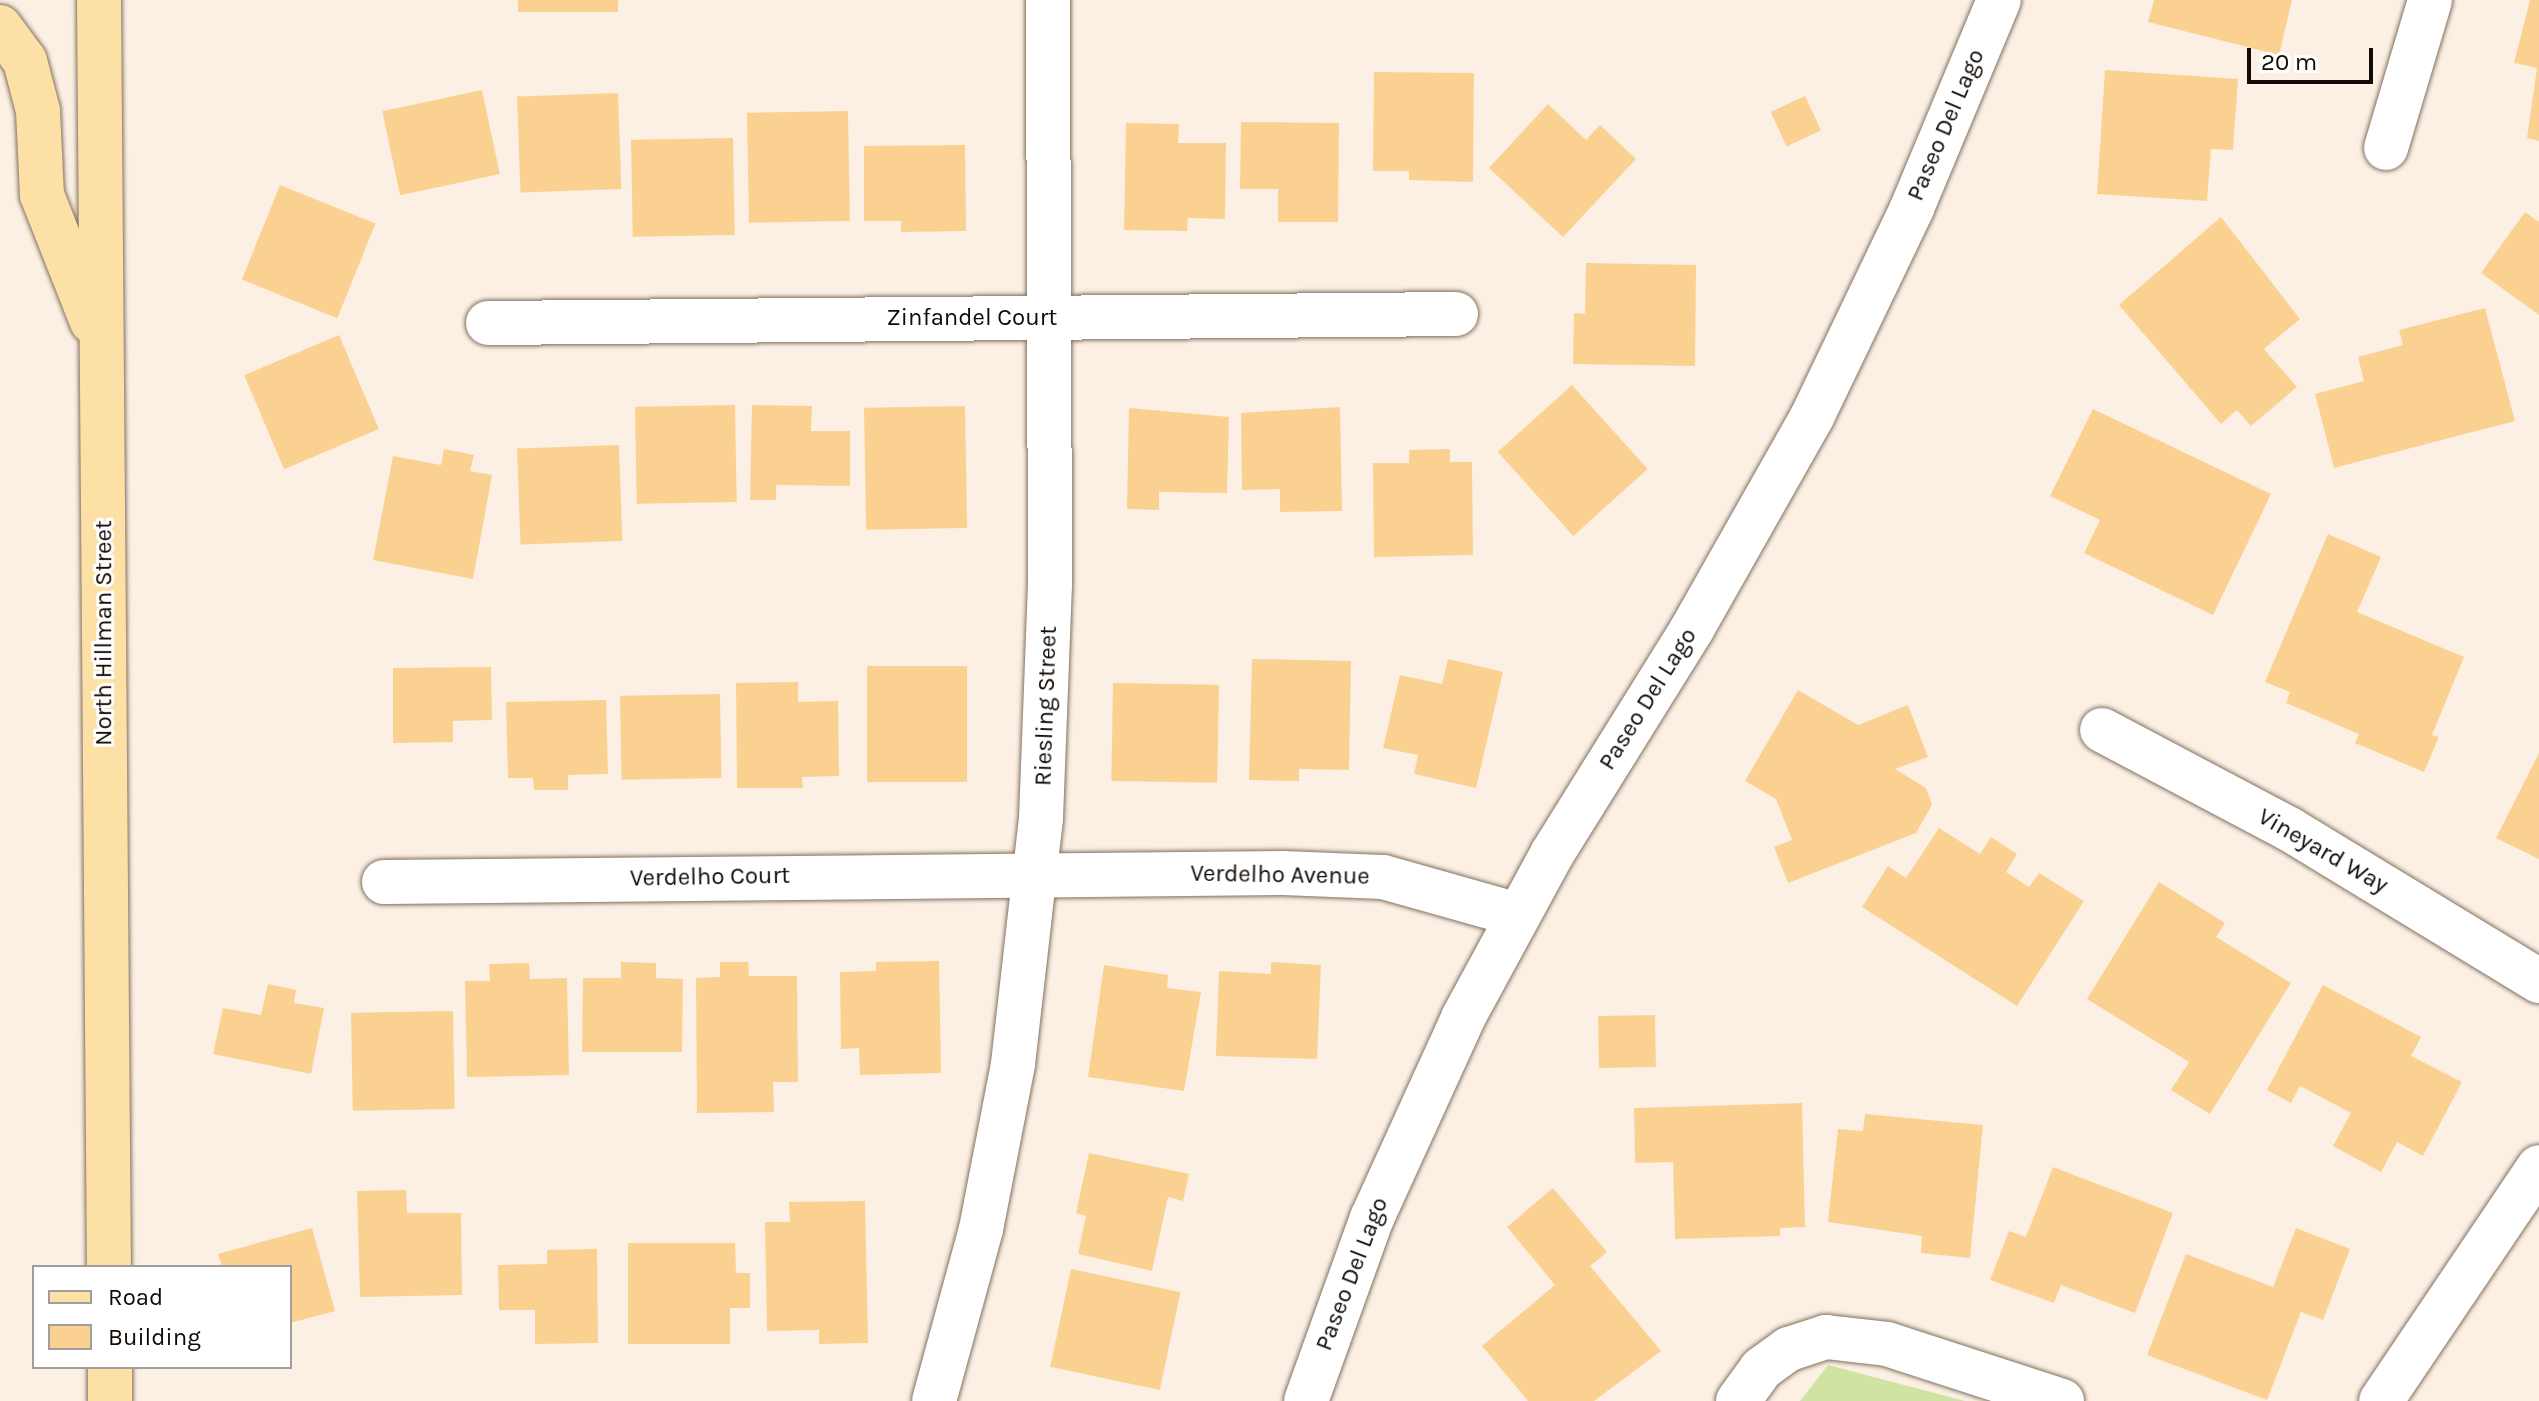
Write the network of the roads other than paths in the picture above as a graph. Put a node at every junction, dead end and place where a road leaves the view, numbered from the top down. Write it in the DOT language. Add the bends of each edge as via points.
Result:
graph roads {
  1 [pos="99,0"];
  2 [pos="1048,0"];
  3 [pos="1999,0"];
  4 [pos="2430,0"];
  5 [pos="0,27"];
  6 [pos="2386,148"];
  7 [pos="1456,314"];
  8 [pos="1049,318"];
  9 [pos="488,323"];
  10 [pos="102,347"];
  11 [pos="2102,730"];
  12 [pos="1036,873"];
  13 [pos="384,882"];
  14 [pos="1518,915"];
  15 [pos="2539,981"];
  16 [pos="2539,1167"];
  17 [pos="109,1265"];
  18 [pos="110,1369"];
  19 [pos="110,1401"];
  20 [pos="934,1401"];
  21 [pos="1306,1401"];
  22 [pos="1738,1401"];
  23 [pos="2062,1401"];
  24 [pos="2381,1401"];
  1 -- 10 [label="main road, North Hillman Street"];
  2 -- 8 [label="street, Riesling Street"];
  3 -- 14 [label="street, Paseo Del Lago" via="1912,208 1812,417 1692,629"];
  4 -- 6 [label="street"];
  5 -- 10 [label="main road" via="25,61 38,111 42,195"];
  7 -- 8 [label="street, Zinfandel Court"];
  8 -- 9 [label="street, Zinfandel Court"];
  8 -- 12 [label="street, Riesling Street" via="1046,743"];
  10 -- 17 [label="main road, North Hillman Street"];
  11 -- 15 [label="street, Vineyard Way" via="2289,829"];
  12 -- 13 [label="street, Verdelho Court"];
  12 -- 14 [label="street, Verdelho Avenue" via="1383,877"];
  12 -- 20 [label="street, Riesling Street" via="1007,1094 981,1229"];
  14 -- 21 [label="street, Paseo Del Lago" via="1402,1148"];
  16 -- 24 [label="street"];
  18 -- 19 [label="main road"];
  22 -- 23 [label="street" via="1761,1369 1789,1349 1826,1337 1887,1344"];
}
